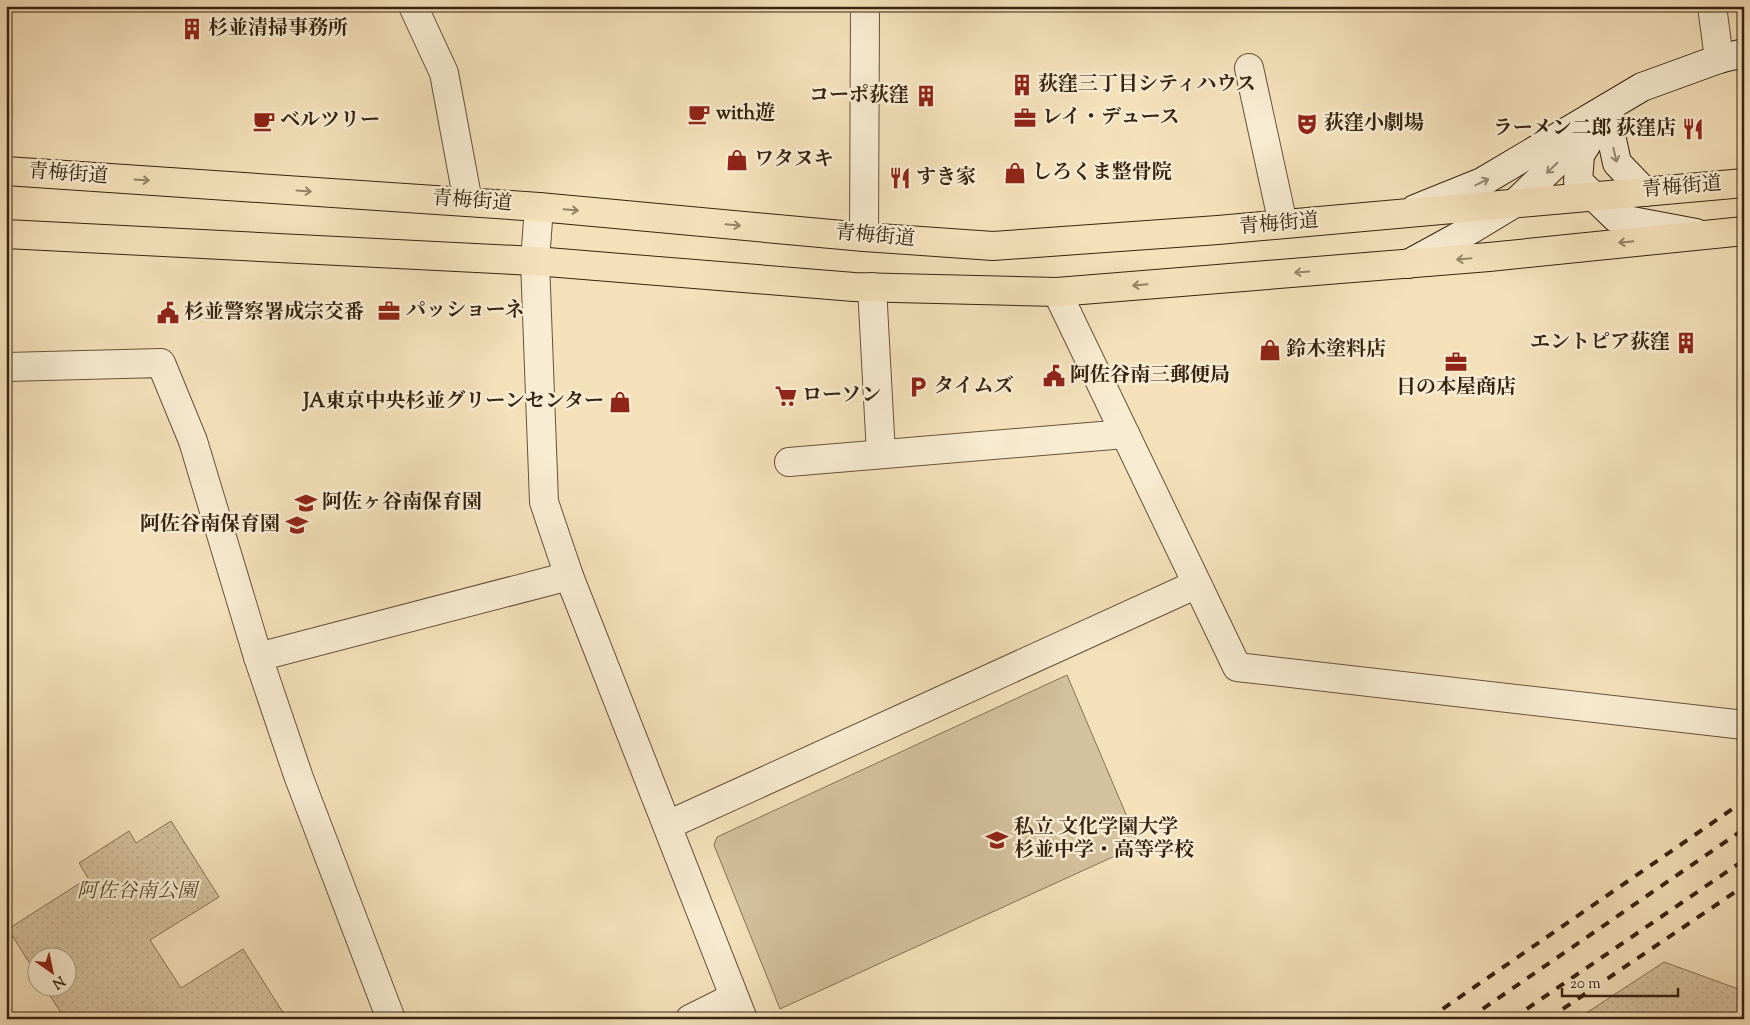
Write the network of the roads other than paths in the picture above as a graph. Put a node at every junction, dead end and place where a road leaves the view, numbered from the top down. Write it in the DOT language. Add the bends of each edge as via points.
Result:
graph roads {
  1 [pos="413,6"];
  2 [pos="865,6"];
  3 [pos="1712,6"];
  4 [pos="1731,56"];
  5 [pos="1249,68"];
  6 [pos="1609,107"];
  7 [pos="6,171"];
  8 [pos="1744,183"];
  9 [pos="1645,192"];
  10 [pos="1594,196"];
  11 [pos="468,202"];
  12 [pos="1515,203"];
  13 [pos="539,207"];
  14 [pos="1404,214"];
  15 [pos="1284,224"];
  16 [pos="1744,231"];
  17 [pos="6,234"];
  18 [pos="1702,234"];
  19 [pos="864,237"];
  20 [pos="535,262"];
  21 [pos="1408,264"];
  22 [pos="872,287"];
  23 [pos="1056,292"];
  24 [pos="6,367"];
  25 [pos="1125,434"];
  26 [pos="882,454"];
  27 [pos="789,462"];
  28 [pos="569,576"];
  29 [pos="1197,584"];
  30 [pos="258,657"];
  31 [pos="1744,725"];
  32 [pos="668,825"];
  33 [pos="739,1008"];
  34 [pos="392,1019"];
  35 [pos="690,1019"];
  1 -- 11 [label="street" via="444,72"];
  2 -- 19 [label="street"];
  3 -- 4 [label="street"];
  4 -- 6 [label="street" via="1642,87"];
  5 -- 15 [label="street"];
  6 -- 9 [label="street, one-way" via="1617,163"];
  6 -- 10 [label="street" via="1580,155 1578,181"];
  6 -- 12 [label="street, one-way"];
  14 -- 6 [label="street, one-way" via="1482,182"];
  7 -- 11 [label="main road, 青梅街道, one-way"];
  8 -- 9 [label="main road, 青梅街道"];
  9 -- 10 [label="main road, 青梅街道"];
  10 -- 12 [label="main road, 青梅街道"];
  10 -- 18 [label="street" via="1616,218"];
  11 -- 13 [label="main road, 青梅街道"];
  12 -- 14 [label="main road, 青梅街道"];
  12 -- 21 [label="street"];
  13 -- 19 [label="main road, 青梅街道, one-way"];
  13 -- 20 [label="street"];
  14 -- 15 [label="main road, 青梅街道"];
  15 -- 19 [label="main road, 青梅街道" via="993,246"];
  16 -- 18 [label="main road"];
  17 -- 20 [label="main road"];
  18 -- 21 [label="main road, one-way"];
  20 -- 22 [label="main road"];
  20 -- 28 [label="street" via="544,502"];
  21 -- 23 [label="main road, one-way"];
  22 -- 23 [label="main road"];
  22 -- 26 [label="street"];
  23 -- 25 [label="street"];
  24 -- 30 [label="street" via="161,363 193,441"];
  25 -- 26 [label="street"];
  25 -- 29 [label="street"];
  26 -- 27 [label="street"];
  28 -- 30 [label="street"];
  28 -- 32 [label="street"];
  29 -- 31 [label="street" via="1237,667"];
  29 -- 32 [label="street"];
  30 -- 34 [label="street" via="299,778"];
  32 -- 33 [label="street"];
  33 -- 35 [label="street"];
}
